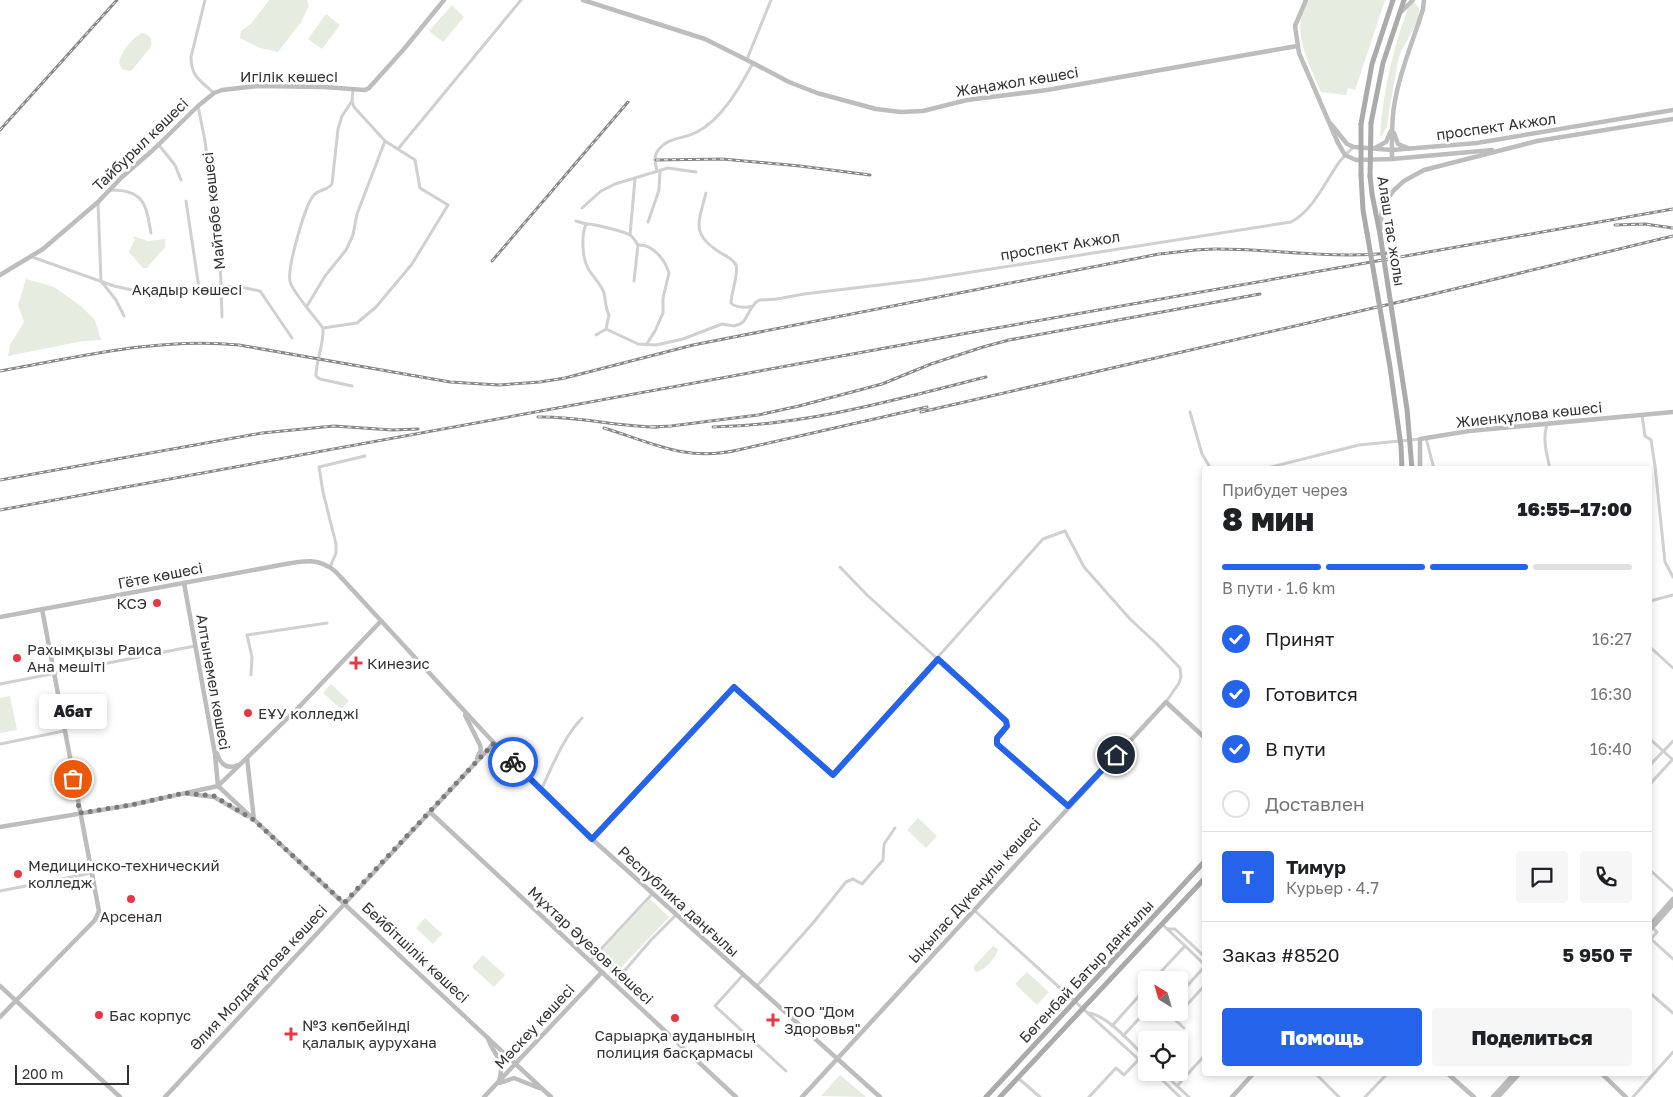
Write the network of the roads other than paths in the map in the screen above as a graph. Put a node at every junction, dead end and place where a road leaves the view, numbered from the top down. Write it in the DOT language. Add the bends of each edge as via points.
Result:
graph roads {
  1 [pos="205,0"];
  2 [pos="444,0"];
  3 [pos="521,0"];
  4 [pos="583,0"];
  5 [pos="771,0"];
  6 [pos="1306,0"];
  7 [pos="1389,0"];
  8 [pos="1393,0"];
  9 [pos="1404,0"];
  10 [pos="1413,0"];
  11 [pos="1424,0"];
  12 [pos="1423,9"];
  13 [pos="1389,10"];
  14 [pos="1399,15"];
  15 [pos="1297,46"];
  16 [pos="750,61"];
  17 [pos="353,90"];
  18 [pos="214,93"];
  19 [pos="352,101"];
  20 [pos="198,106"];
  21 [pos="1673,110"];
  22 [pos="1673,118"];
  23 [pos="1331,124"];
  24 [pos="1392,127"];
  25 [pos="385,141"];
  26 [pos="158,144"];
  27 [pos="1354,147"];
  28 [pos="398,149"];
  29 [pos="1412,149"];
  30 [pos="1503,149"];
  31 [pos="1372,150"];
  32 [pos="1392,150"];
  33 [pos="1345,155"];
  34 [pos="1392,159"];
  35 [pos="658,171"];
  36 [pos="696,172"];
  37 [pos="635,179"];
  38 [pos="181,180"];
  39 [pos="110,190"];
  40 [pos="706,193"];
  41 [pos="186,201"];
  42 [pos="98,202"];
  43 [pos="582,208"];
  44 [pos="576,221"];
  45 [pos="648,222"];
  46 [pos="586,224"];
  47 [pos="151,233"];
  48 [pos="1380,234"];
  49 [pos="630,235"];
  50 [pos="638,245"];
  51 [pos="32,256"];
  52 [pos="0,275"];
  53 [pos="101,281"];
  54 [pos="634,281"];
  55 [pos="221,286"];
  56 [pos="199,288"];
  57 [pos="307,306"];
  58 [pos="750,307"];
  59 [pos="124,316"];
  60 [pos="222,317"];
  61 [pos="323,328"];
  62 [pos="606,329"];
  63 [pos="596,335"];
  64 [pos="292,338"];
  65 [pos="646,345"];
  66 [pos="352,386"];
  67 [pos="1190,412"];
  68 [pos="1673,412"];
  69 [pos="1642,416"];
  70 [pos="1547,425"];
  71 [pos="1423,439"];
  72 [pos="365,456"];
  73 [pos="1209,466"];
  74 [pos="1274,466"];
  75 [pos="1402,466"];
  76 [pos="1412,466"];
  77 [pos="1420,466"];
  78 [pos="1433,466"];
  79 [pos="1550,466"];
  80 [pos="324,564"];
  81 [pos="330,567"];
  82 [pos="840,567"];
  83 [pos="1673,577"];
  84 [pos="184,583"];
  85 [pos="1673,595"];
  86 [pos="1652,600"];
  87 [pos="42,609"];
  88 [pos="0,617"];
  89 [pos="381,620"];
  90 [pos="328,623"];
  91 [pos="195,646"];
  92 [pos="1652,649"];
  93 [pos="938,659"];
  94 [pos="1673,668"];
  95 [pos="54,674"];
  96 [pos="251,675"];
  97 [pos="0,684"];
  98 [pos="1166,702"];
  99 [pos="461,707"];
  100 [pos="582,718"];
  101 [pos="64,731"];
  102 [pos="1202,735"];
  103 [pos="212,740"];
  104 [pos="1652,741"];
  105 [pos="1673,741"];
  106 [pos="494,743"];
  107 [pos="0,744"];
  108 [pos="1663,751"];
  109 [pos="247,758"];
  110 [pos="1673,760"];
  111 [pos="1652,763"];
  112 [pos="471,767"];
  113 [pos="1652,782"];
  114 [pos="218,786"];
  115 [pos="541,790"];
  116 [pos="184,793"];
  117 [pos="1068,806"];
  118 [pos="430,812"];
  119 [pos="80,813"];
  120 [pos="254,820"];
  121 [pos="0,827"];
  122 [pos="895,828"];
  123 [pos="592,839"];
  124 [pos="1202,864"];
  125 [pos="1652,872"];
  126 [pos="92,873"];
  127 [pos="1202,881"];
  128 [pos="0,891"];
  129 [pos="1673,891"];
  130 [pos="653,894"];
  131 [pos="1673,899"];
  132 [pos="344,903"];
  133 [pos="1673,904"];
  134 [pos="974,910"];
  135 [pos="676,915"];
  136 [pos="1162,924"];
  137 [pos="1652,926"];
  138 [pos="1652,926"];
  139 [pos="1652,928"];
  140 [pos="1168,929"];
  141 [pos="1652,937"];
  142 [pos="1652,941"];
  143 [pos="1185,946"];
  144 [pos="1202,954"];
  145 [pos="1673,959"];
  146 [pos="590,961"];
  147 [pos="1202,963"];
  148 [pos="1202,969"];
  149 [pos="1162,971"];
  150 [pos="602,972"];
  151 [pos="743,975"];
  152 [pos="614,982"];
  153 [pos="0,986"];
  154 [pos="757,986"];
  155 [pos="1188,986"];
  156 [pos="1202,988"];
  157 [pos="1652,995"];
  158 [pos="1138,997"];
  159 [pos="15,1001"];
  160 [pos="1075,1002"];
  161 [pos="1084,1008"];
  162 [pos="1089,1013"];
  163 [pos="1673,1013"];
  164 [pos="0,1018"];
  165 [pos="1138,1020"];
  166 [pos="1112,1026"];
  167 [pos="1184,1028"];
  168 [pos="1123,1036"];
  169 [pos="487,1037"];
  170 [pos="1138,1050"];
  171 [pos="1673,1052"];
  172 [pos="1138,1057"];
  173 [pos="838,1058"];
  174 [pos="1202,1058"];
  175 [pos="1138,1059"];
  176 [pos="516,1063"];
  177 [pos="786,1071"];
  178 [pos="1652,1075"];
  179 [pos="1251,1076"];
  180 [pos="1318,1076"];
  181 [pos="1385,1076"];
  182 [pos="1450,1076"];
  183 [pos="1512,1076"];
  184 [pos="1517,1076"];
  185 [pos="1604,1076"];
  186 [pos="1651,1076"];
  187 [pos="1018,1078"];
  188 [pos="1164,1081"];
  189 [pos="1172,1081"];
  190 [pos="499,1082"];
  191 [pos="1177,1086"];
  192 [pos="491,1090"];
  193 [pos="544,1091"];
  194 [pos="120,1097"];
  195 [pos="165,1097"];
  196 [pos="484,1097"];
  197 [pos="551,1097"];
  198 [pos="736,1097"];
  199 [pos="802,1097"];
  200 [pos="880,1097"];
  201 [pos="986,1097"];
  202 [pos="1000,1097"];
  203 [pos="1040,1097"];
  204 [pos="1089,1097"];
  205 [pos="1180,1097"];
  206 [pos="1190,1097"];
  207 [pos="1232,1097"];
  208 [pos="1339,1097"];
  209 [pos="1365,1097"];
  210 [pos="1474,1097"];
  211 [pos="1493,1097"];
  212 [pos="1498,1097"];
  213 [pos="1626,1097"];
  214 [pos="1632,1097"];
  1 -- 18 [label="street" via="191,57 192,69"];
  2 -- 17 [label="main road, Игілік көшесі" via="369,88"];
  3 -- 28 [label="street"];
  4 -- 16 [label="main road, Жаңажол көшесі" via="705,39"];
  5 -- 16 [label="street"];
  6 -- 15 [label="main road" via="1295,26"];
  7 -- 13 [label="main road"];
  8 -- 13 [label="main road, Алаш тас жолы"];
  9 -- 14 [label="main road, Алаш тас жолы"];
  10 -- 12 [label="main road"];
  10 -- 14 [label="main road"];
  11 -- 12 [label="main road"];
  12 -- 24 [label="main road" via="1398,84"];
  13 -- 75 [label="main road, Алаш тас жолы, bridge" via="1372,64 1361,124 1361,175 1366,234 1390,367"];
  14 -- 48 [label="main road, Алаш тас жолы, bridge" via="1383,63 1371,123 1370,176"];
  15 -- 16 [label="main road, Жаңажол көшесі" via="1047,90 967,100 912,112 876,109 817,93"];
  15 -- 23 [label="main road"];
  16 -- 35 [label="street" via="737,89 711,121 699,131 669,141 658,150 654,158"];
  17 -- 18 [label="main road, Игілік көшесі" via="257,86"];
  17 -- 19 [label="street"];
  18 -- 20 [label="main road, Тайбурыл көшесі"];
  19 -- 25 [label="street"];
  19 -- 57 [label="street" via="338,129 332,184 312,197 292,262 289,280"];
  20 -- 26 [label="main road, Тайбурыл көшесі"];
  20 -- 55 [label="street, Майтөбе көшесі" via="220,256"];
  21 -- 29 [label="main road, проспект Акжол" via="1478,143"];
  22 -- 30 [label="main road"];
  23 -- 27 [label="main road" via="1347,144"];
  23 -- 33 [label="main road"];
  24 -- 29 [label="main road" via="1398,144"];
  24 -- 31 [label="main road" via="1386,142"];
  24 -- 32 [label="main road"];
  25 -- 28 [label="street"];
  25 -- 57 [label="street" via="346,250"];
  26 -- 38 [label="street"];
  26 -- 39 [label="main road, Тайбурыл көшесі"];
  27 -- 31 [label="main road, проспект Акжол"];
  27 -- 33 [label="street"];
  28 -- 61 [label="street" via="415,160 420,188 448,205 412,264 376,307 357,323"];
  29 -- 32 [label="main road, проспект Акжол"];
  30 -- 34 [label="main road, проспект Акжол"];
  30 -- 48 [label="main road" via="1424,170 1404,181 1394,190 1382,211"];
  31 -- 32 [label="main road, проспект Акжол"];
  32 -- 34 [label="main road"];
  33 -- 34 [label="main road, проспект Акжол" via="1356,160"];
  33 -- 58 [label="street, проспект Акжол" via="1307,211 1286,223 921,280 760,300"];
  35 -- 36 [label="street" via="668,168"];
  35 -- 37 [label="street"];
  35 -- 45 [label="street" via="659,190"];
  37 -- 43 [label="street" via="615,184"];
  37 -- 49 [label="street"];
  39 -- 42 [label="main road, Тайбурыл көшесі"];
  39 -- 47 [label="street" via="128,191 145,205"];
  40 -- 58 [label="street" via="700,215 700,233 708,244 735,264 731,303"];
  41 -- 56 [label="street"];
  42 -- 51 [label="main road, Тайбурыл көшесі"];
  42 -- 53 [label="street"];
  44 -- 46 [label="street"];
  46 -- 49 [label="street"];
  46 -- 62 [label="street" via="585,256 588,268 603,292 610,318"];
  48 -- 76 [label="main road, Алаш тас жолы, bridge" via="1407,409"];
  49 -- 50 [label="street"];
  50 -- 54 [label="street"];
  50 -- 65 [label="street" via="646,246 658,255 669,273 663,313"];
  51 -- 52 [label="main road, Тайбурыл көшесі"];
  51 -- 53 [label="street, Ақадыр көшесі"];
  53 -- 56 [label="street, Ақадыр көшесі" via="141,292"];
  53 -- 59 [label="street"];
  55 -- 56 [label="street, Ақадыр көшесі"];
  55 -- 60 [label="street, Майтөбе көшесі"];
  55 -- 64 [label="street, Ақадыр көшесі" via="260,291"];
  57 -- 61 [label="street"];
  58 -- 65 [label="street" via="740,324 722,324 683,339"];
  61 -- 66 [label="street" via="324,340 320,346 316,376"];
  62 -- 63 [label="street"];
  62 -- 65 [label="street"];
  67 -- 73 [label="street" via="1202,454"];
  68 -- 69 [label="main road, Жиенқұлова көшесі"];
  69 -- 70 [label="main road, Жиенқұлова көшесі"];
  69 -- 83 [label="street" via="1655,466 1665,562"];
  70 -- 71 [label="main road, Жиенқұлова көшесі"];
  70 -- 79 [label="street" via="1544,433"];
  71 -- 74 [label="street, Жиенқұлова көшесі" via="1351,446"];
  71 -- 77 [label="main road"];
  71 -- 78 [label="street"];
  72 -- 81 [label="street" via="319,467 336,544"];
  80 -- 81 [label="main road, Республика даңғылы"];
  80 -- 84 [label="main road, Гёте көшесі" via="303,561"];
  81 -- 89 [label="main road, Республика даңғылы"];
  82 -- 93 [label="street"];
  84 -- 87 [label="main road, Гёте көшесі"];
  84 -- 91 [label="main road, Алтынемел көшесі"];
  85 -- 86 [label="street"];
  87 -- 88 [label="main road, Гёте көшесі"];
  87 -- 95 [label="main road"];
  89 -- 99 [label="main road, Республика даңғылы"];
  89 -- 109 [label="main road"];
  90 -- 96 [label="street" via="247,635 252,657"];
  91 -- 95 [label="street"];
  91 -- 103 [label="main road, Алтынемел көшесі"];
  92 -- 94 [label="street"];
  93 -- 98 [label="street" via="1043,539 1065,531 1084,567 1180,668 1179,683"];
  93 -- 117 [label="street" via="1006,721 1007,726 997,738 997,744"];
  93 -- 123 [label="street" via="833,775 734,687"];
  95 -- 97 [label="street"];
  95 -- 101 [label="main road"];
  98 -- 102 [label="main road"];
  98 -- 117 [label="main road, Ықылас Дүкенұлы көшесі"];
  99 -- 106 [label="main road, Республика даңғылы"];
  99 -- 112 [label="main road" via="481,750"];
  100 -- 115 [label="street" via="562,746"];
  101 -- 107 [label="street"];
  101 -- 119 [label="main road"];
  103 -- 109 [label="main road" via="225,766 237,766"];
  103 -- 114 [label="main road, Алтынемел көшесі"];
  104 -- 108 [label="street"];
  105 -- 108 [label="street"];
  106 -- 112 [label="main road, Әлия Молдағұлова көшесі"];
  106 -- 115 [label="main road, Республика даңғылы"];
  108 -- 110 [label="street"];
  108 -- 111 [label="street"];
  109 -- 114 [label="main road"];
  109 -- 120 [label="main road"];
  110 -- 113 [label="street"];
  112 -- 118 [label="main road, Әлия Молдағұлова көшесі"];
  114 -- 116 [label="main road"];
  114 -- 120 [label="main road, Бейбітшілік көшесі"];
  115 -- 123 [label="main road, Республика даңғылы"];
  116 -- 119 [label="main road"];
  116 -- 120 [label="main road" via="214,796"];
  117 -- 134 [label="main road, Ықылас Дүкенұлы көшесі"];
  118 -- 132 [label="main road, Әлия Молдағұлова көшесі"];
  118 -- 146 [label="main road, Мұхтар Әуезов көшесі"];
  119 -- 121 [label="main road"];
  119 -- 126 [label="main road"];
  120 -- 132 [label="main road, Бейбітшілік көшесі"];
  122 -- 154 [label="street" via="884,844 882,860 862,884 853,879 846,882"];
  123 -- 130 [label="main road, Республика даңғылы"];
  124 -- 160 [label="main road, Бөгенбай Батыр даңғылы"];
  125 -- 129 [label="street"];
  126 -- 128 [label="street"];
  126 -- 159 [label="main road" via="99,911 95,920"];
  127 -- 136 [label="main road, Бөгенбай Батыр даңғылы"];
  130 -- 135 [label="main road, Республика даңғылы"];
  130 -- 146 [label="street"];
  131 -- 137 [label="main road"];
  132 -- 169 [label="main road, Бейбітшілік көшесі"];
  132 -- 195 [label="main road, Әлия Молдағұлова көшесі"];
  133 -- 138 [label="main road"];
  134 -- 160 [label="street"];
  134 -- 173 [label="main road, Ықылас Дүкенұлы көшесі"];
  135 -- 151 [label="main road, Республика даңғылы"];
  135 -- 152 [label="street"];
  136 -- 140 [label="street"];
  136 -- 161 [label="main road, Бөгенбай Батыр даңғылы"];
  139 -- 141 [label="street" via="1657,932"];
  140 -- 143 [label="street"];
  140 -- 144 [label="street" via="1175,929"];
  142 -- 145 [label="street"];
  143 -- 147 [label="street"];
  143 -- 149 [label="street"];
  146 -- 150 [label="main road, Мұхтар Әуезов көшесі"];
  148 -- 155 [label="street"];
  150 -- 152 [label="main road, Мұхтар Әуезов көшесі"];
  150 -- 176 [label="main road, Мәскеу көшесі"];
  151 -- 154 [label="main road, Республика даңғылы"];
  151 -- 177 [label="street" via="715,1006"];
  152 -- 198 [label="main road, Мұхтар Әуезов көшесі"];
  153 -- 159 [label="main road"];
  154 -- 173 [label="main road, Республика даңғылы"];
  156 -- 167 [label="street" via="1174,1019"];
  157 -- 163 [label="street"];
  158 -- 166 [label="street"];
  159 -- 164 [label="main road"];
  159 -- 194 [label="main road"];
  160 -- 161 [label="street"];
  160 -- 201 [label="main road, Бөгенбай Батыр даңғылы"];
  161 -- 162 [label="street"];
  161 -- 187 [label="main road, Бөгенбай Батыр даңғылы"];
  162 -- 166 [label="street" via="1096,1014"];
  162 -- 172 [label="street"];
  165 -- 168 [label="street"];
  166 -- 168 [label="street"];
  168 -- 170 [label="street"];
  169 -- 176 [label="main road, Бейбітшілік көшесі"];
  169 -- 190 [label="main road" via="502,1062"];
  171 -- 178 [label="street"];
  173 -- 199 [label="main road, Ықылас Дүкенұлы көшесі"];
  173 -- 200 [label="main road, Республика даңғылы"];
  174 -- 191 [label="street"];
  175 -- 204 [label="street" via="1124,1075 1116,1068"];
  176 -- 190 [label="main road, Мәскеу көшесі"];
  176 -- 193 [label="main road, Бейбітшілік көшесі"];
  179 -- 207 [label="main road"];
  180 -- 208 [label="street"];
  181 -- 209 [label="street"];
  182 -- 210 [label="main road"];
  183 -- 211 [label="main road"];
  184 -- 212 [label="main road"];
  185 -- 213 [label="main road"];
  186 -- 214 [label="street"];
  187 -- 202 [label="main road, Бөгенбай Батыр даңғылы"];
  187 -- 203 [label="street"];
  188 -- 205 [label="street"];
  189 -- 191 [label="street"];
  190 -- 192 [label="main road, Мәскеу көшесі"];
  191 -- 206 [label="street"];
  192 -- 193 [label="main road" via="514,1078"];
  192 -- 196 [label="main road, Мәскеу көшесі"];
  193 -- 197 [label="main road, Бейбітшілік көшесі"];
}
